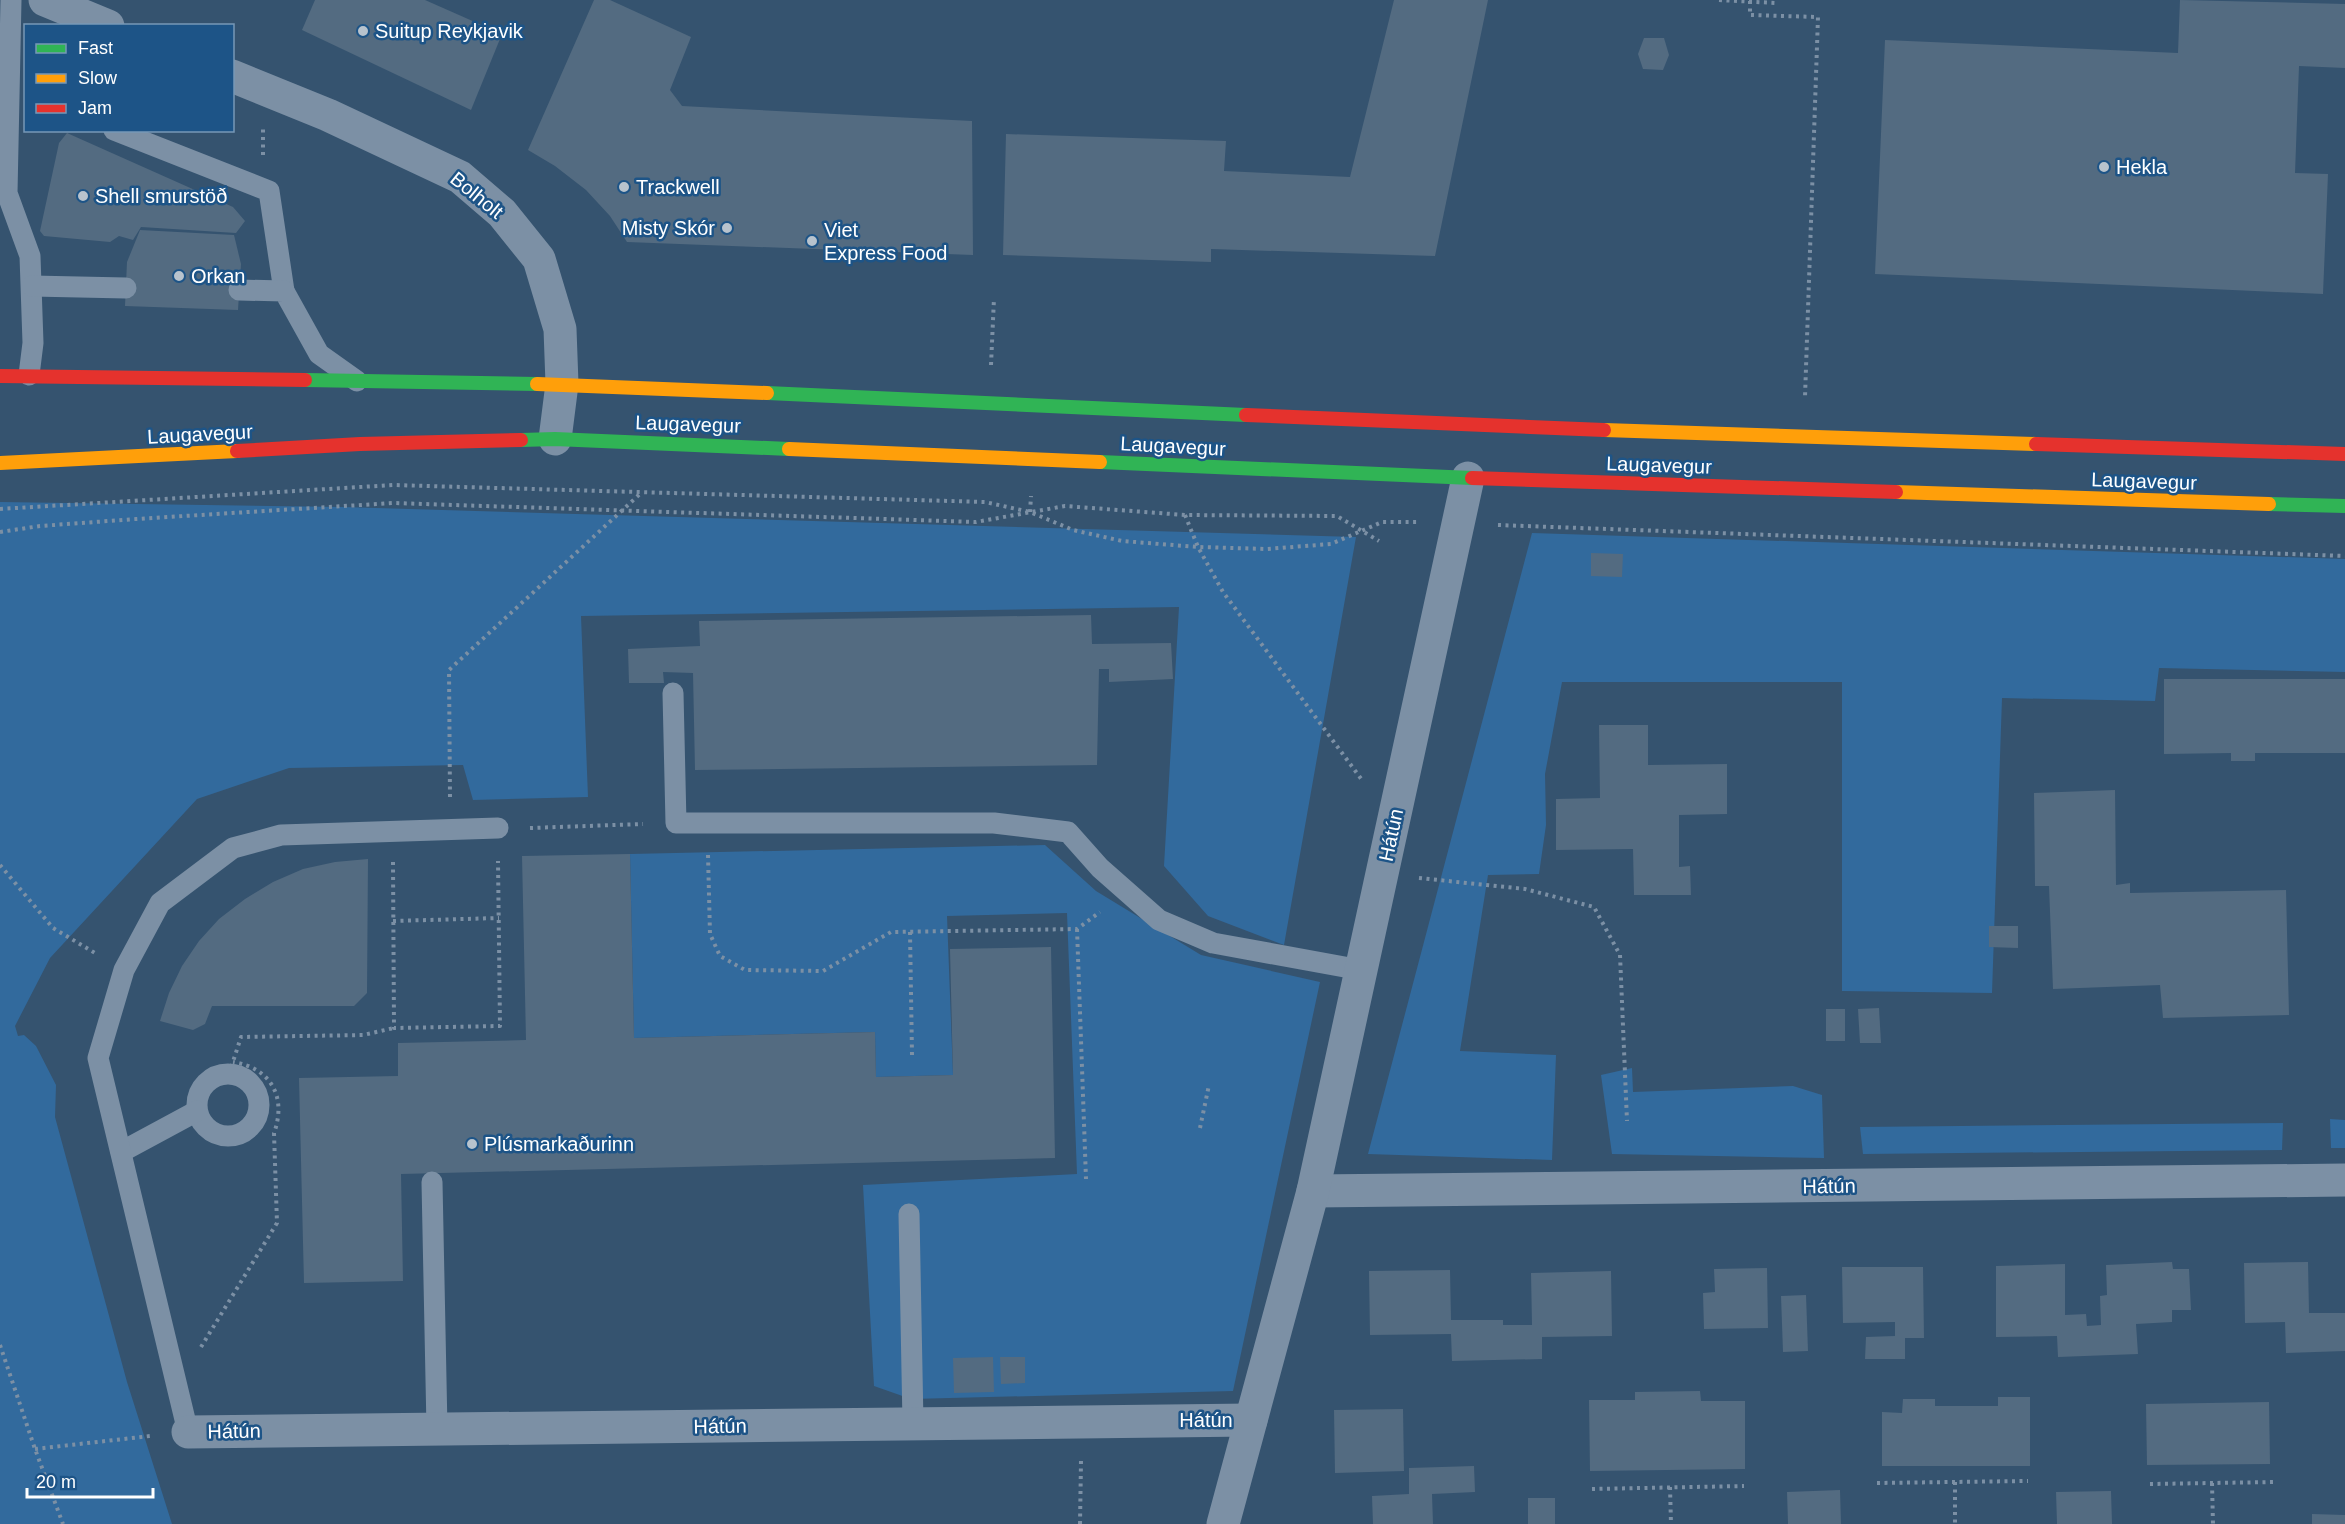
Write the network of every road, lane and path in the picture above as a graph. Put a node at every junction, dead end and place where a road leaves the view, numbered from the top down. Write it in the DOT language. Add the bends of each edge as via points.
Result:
graph roads {
  1 [pos="11,0"];
  2 [pos="45,0"];
  3 [pos="1719,0"];
  4 [pos="1776,0"];
  5 [pos="1750,2"];
  6 [pos="103,24"];
  7 [pos="234,77"];
  8 [pos="263,89"];
  9 [pos="17,93"];
  10 [pos="119,132"];
  11 [pos="263,188"];
  12 [pos="32,286"];
  13 [pos="126,288"];
  14 [pos="239,290"];
  15 [pos="284,291"];
  16 [pos="994,298"];
  17 [pos="991,365"];
  18 [pos="29,375"];
  19 [pos="0,376"];
  20 [pos="357,381"];
  21 [pos="562,384"];
  22 [pos="1805,398"];
  23 [pos="555,439"];
  24 [pos="2345,454"];
  25 [pos="0,463"];
  26 [pos="1468,478"];
  27 [pos="2345,506"];
  28 [pos="0,509"];
  29 [pos="623,510"];
  30 [pos="1185,515"];
  31 [pos="0,532"];
  32 [pos="1379,541"];
  33 [pos="673,693"];
  34 [pos="1393,822"];
  35 [pos="676,823"];
  36 [pos="707,823"];
  37 [pos="498,828"];
  38 [pos="451,830"];
  39 [pos="392,832"];
  40 [pos="0,865"];
  41 [pos="1382,874"];
  42 [pos="1127,892"];
  43 [pos="499,918"];
  44 [pos="393,921"];
  45 [pos="1077,929"];
  46 [pos="910,932"];
  47 [pos="124,970"];
  48 [pos="1361,970"];
  49 [pos="394,1028"];
  50 [pos="912,1055"];
  51 [pos="231,1068"];
  52 [pos="1209,1085"];
  53 [pos="197,1111"];
  54 [pos="1627,1121"];
  55 [pos="1200,1128"];
  56 [pos="121,1152"];
  57 [pos="1086,1179"];
  58 [pos="2345,1180"];
  59 [pos="432,1182"];
  60 [pos="1313,1191"];
  61 [pos="909,1214"];
  62 [pos="0,1345"];
  63 [pos="177,1386"];
  64 [pos="1251,1420"];
  65 [pos="1081,1421"];
  66 [pos="913,1423"];
  67 [pos="437,1429"];
  68 [pos="188,1432"];
  69 [pos="35,1449"];
  70 [pos="2028,1481"];
  71 [pos="1954,1482"];
  72 [pos="2274,1482"];
  73 [pos="2212,1483"];
  74 [pos="1876,1484"];
  75 [pos="2150,1484"];
  76 [pos="1744,1486"];
  77 [pos="1670,1487"];
  78 [pos="1592,1489"];
  79 [pos="63,1524"];
  80 [pos="1080,1524"];
  81 [pos="1223,1524"];
  82 [pos="1671,1524"];
  83 [pos="1955,1524"];
  84 [pos="2213,1524"];
  1 -- 9 [label="lane"];
  2 -- 6 [label="street"];
  3 -- 5 [label="path"];
  4 -- 5 [label="path"];
  5 -- 22 [label="path" via="1750,15 1818,17"];
  7 -- 8 [label="street, Bolholt"];
  8 -- 11 [label="path"];
  8 -- 21 [label="street, Bolholt" via="460,177 502,213 539,259 560,329"];
  9 -- 12 [label="lane" via="7,193 30,256"];
  10 -- 11 [label="lane"];
  11 -- 15 [label="lane" via="269,191"];
  12 -- 13 [label="lane"];
  12 -- 18 [label="lane"];
  14 -- 15 [label="lane"];
  15 -- 20 [label="lane" via="319,354"];
  16 -- 17 [label="path"];
  18 -- 19 [label="main road, Laugavegur"];
  18 -- 20 [label="main road, Laugavegur"];
  20 -- 21 [label="main road, Laugavegur"];
  21 -- 23 [label="street, Bolholt"];
  21 -- 24 [label="main road, Laugavegur" via="1437,424"];
  23 -- 25 [label="main road, Laugavegur" via="360,444"];
  23 -- 26 [label="main road, Laugavegur"];
  26 -- 27 [label="main road, Laugavegur"];
  26 -- 34 [label="street, Hátún"];
  28 -- 29 [label="path" via="393,485 641,493"];
  29 -- 30 [label="path" via="976,522 1065,506"];
  29 -- 31 [label="path" via="393,503 40,526"];
  29 -- 38 [label="path" via="448,670"];
  30 -- 32 [label="path" via="1337,516"];
  30 -- 34 [label="path" via="1223,592"];
  33 -- 35 [label="lane"];
  34 -- 41 [label="street, Hátún"];
  35 -- 36 [label="lane"];
  35 -- 37 [label="path"];
  36 -- 42 [label="lane" via="994,823 1068,832"];
  36 -- 46 [label="path" via="710,934 720,956 745,970 822,971 891,932"];
  37 -- 38 [label="lane"];
  37 -- 43 [label="path"];
  38 -- 39 [label="lane"];
  39 -- 44 [label="path"];
  39 -- 47 [label="lane" via="281,835 233,848 160,903"];
  40 -- 47 [label="path" via="54,928"];
  41 -- 48 [label="street, Hátún"];
  41 -- 54 [label="path" via="1525,889 1594,907 1620,955"];
  42 -- 45 [label="path"];
  42 -- 48 [label="lane" via="1159,920 1213,943"];
  43 -- 44 [label="path"];
  43 -- 49 [label="path" via="500,1026"];
  44 -- 49 [label="path"];
  45 -- 46 [label="path"];
  45 -- 57 [label="path"];
  46 -- 50 [label="path"];
  47 -- 56 [label="lane" via="98,1058"];
  48 -- 60 [label="street, Hátún"];
  49 -- 51 [label="path" via="363,1035 241,1037"];
  51 -- 53 [label="lane" via="204,1085"];
  51 -- 53 [label="lane" via="253,1087 259,1100 252,1125 241,1134 213,1133"];
  51 -- 63 [label="path" via="247,1065 260,1072 277,1094 277,1223"];
  52 -- 55 [label="path"];
  53 -- 56 [label="lane"];
  56 -- 63 [label="lane"];
  58 -- 60 [label="street, Hátún"];
  59 -- 67 [label="lane"];
  60 -- 64 [label="street, Hátún"];
  61 -- 66 [label="lane"];
  62 -- 69 [label="path"];
  63 -- 68 [label="lane"];
  64 -- 65 [label="street, Hátún"];
  64 -- 81 [label="street, Hátún"];
  65 -- 66 [label="street, Hátún"];
  65 -- 80 [label="path"];
  66 -- 67 [label="street, Hátún"];
  67 -- 68 [label="street, Hátún"];
  68 -- 69 [label="path"];
  69 -- 79 [label="path"];
  70 -- 71 [label="path"];
  71 -- 74 [label="path"];
  71 -- 83 [label="path"];
  72 -- 73 [label="path"];
  73 -- 75 [label="path"];
  73 -- 84 [label="path"];
  76 -- 77 [label="path"];
  77 -- 78 [label="path"];
  77 -- 82 [label="path"];
}
